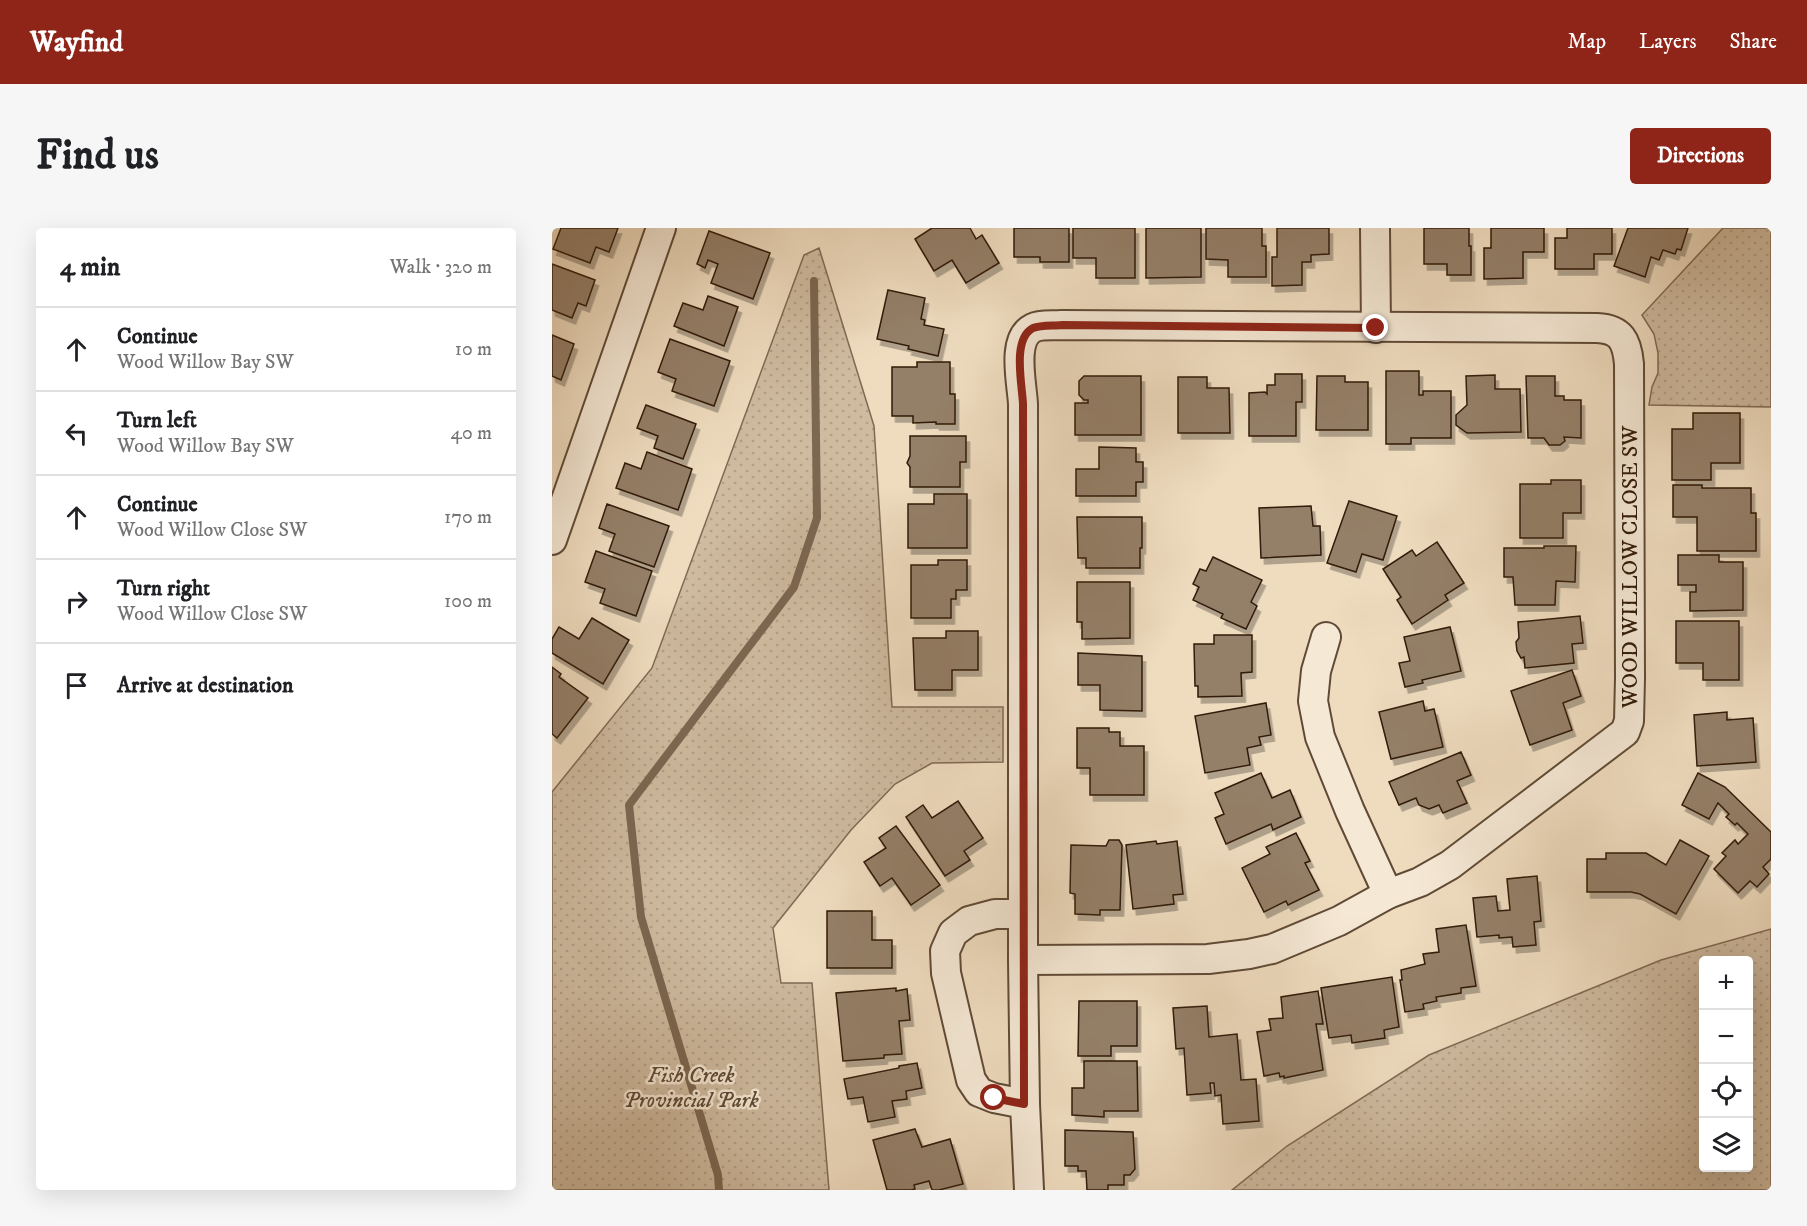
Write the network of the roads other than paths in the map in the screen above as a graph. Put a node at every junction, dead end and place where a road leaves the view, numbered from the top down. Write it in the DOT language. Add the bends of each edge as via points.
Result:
graph roads {
  1 [pos="661,228"];
  2 [pos="1376,228"];
  3 [pos="1376,328"];
  4 [pos="552,540"];
  5 [pos="1326,637"];
  6 [pos="1388,894"];
  7 [pos="1023,914"];
  8 [pos="1023,960"];
  9 [pos="1024,1104"];
  10 [pos="1029,1190"];
  1 -- 4 [label="street"];
  2 -- 3 [label="street"];
  3 -- 6 [label="street, WOOD WILLOW CLOSE SW" via="1608,329 1621,337 1629,364 1627,727 1618,738 1450,865"];
  3 -- 7 [label="street, WOOD WILLOW CLOSE SW" via="1062,325 1035,327 1024,335 1020,349"];
  5 -- 6 [label="street" via="1316,671 1313,701 1320,737"];
  6 -- 8 [label="street, WOOD WILLOW CLOSE SW" via="1339,921 1272,949 1249,954 1208,959"];
  7 -- 8 [label="street, WOOD WILLOW CLOSE SW"];
  7 -- 9 [label="street" via="969,921 953,933 945,951 946,973 971,1080 979,1092"];
  8 -- 9 [label="street"];
  9 -- 10 [label="street"];
}
